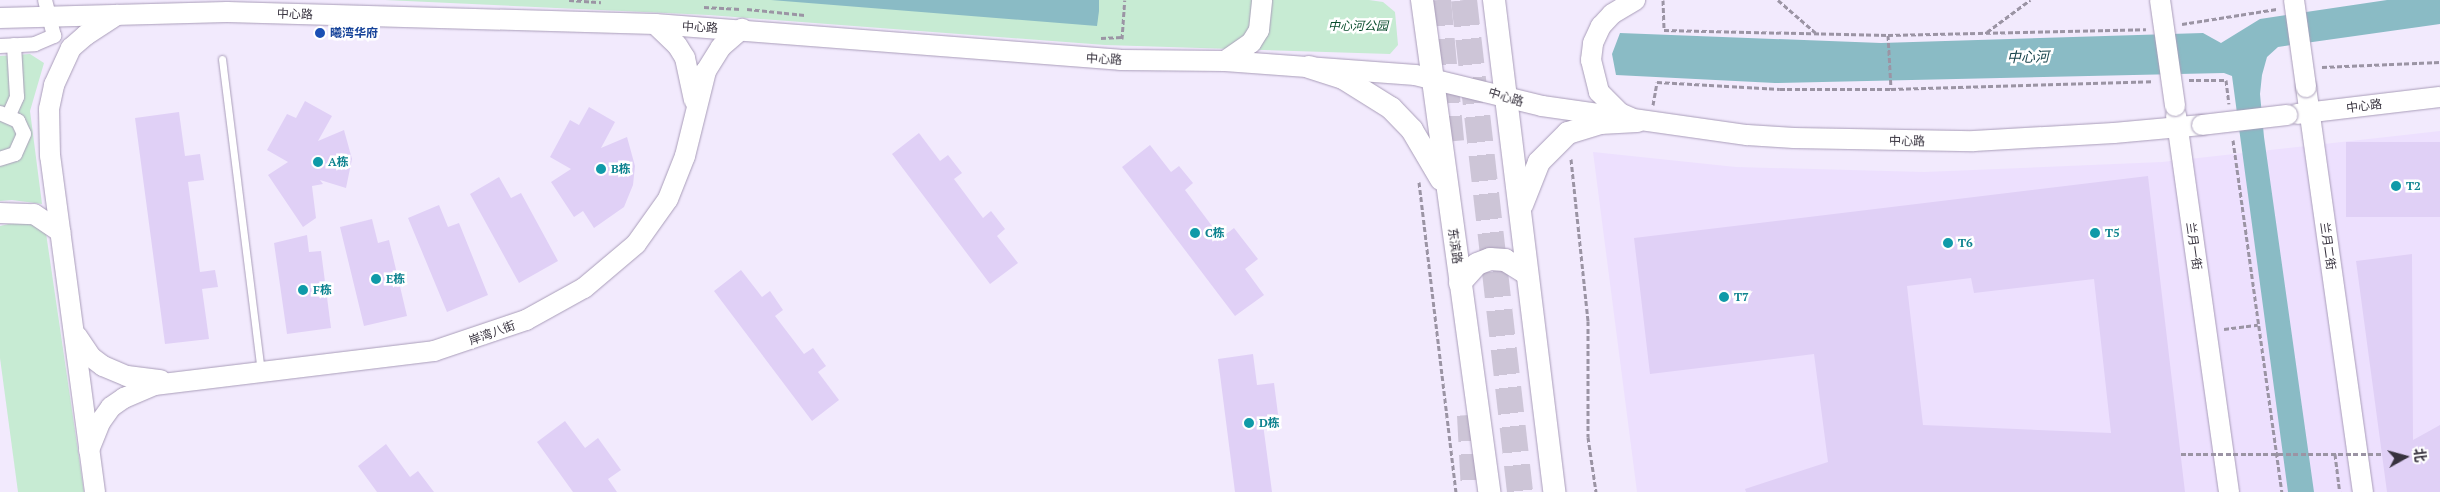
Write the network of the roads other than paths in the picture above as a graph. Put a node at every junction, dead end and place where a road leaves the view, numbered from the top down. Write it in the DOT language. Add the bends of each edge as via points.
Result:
graph roads {
  1 [pos="22,0"];
  2 [pos="1262,0"];
  3 [pos="1422,0"];
  4 [pos="1494,0"];
  5 [pos="1635,0"];
  6 [pos="2160,0"];
  7 [pos="2287,4"];
  8 [pos="44,11"];
  9 [pos="119,14"];
  10 [pos="0,18"];
  11 [pos="655,24"];
  12 [pos="742,29"];
  13 [pos="7,45"];
  14 [pos="222,59"];
  15 [pos="1225,61"];
  16 [pos="1309,67"];
  17 [pos="1433,78"];
  18 [pos="1506,97"];
  19 [pos="2440,97"];
  20 [pos="696,107"];
  21 [pos="2309,112"];
  22 [pos="4,114"];
  23 [pos="1637,121"];
  24 [pos="2178,128"];
  25 [pos="0,159"];
  26 [pos="1449,198"];
  27 [pos="0,213"];
  28 [pos="1520,213"];
  29 [pos="61,232"];
  30 [pos="1527,274"];
  31 [pos="1460,282"];
  32 [pos="73,328"];
  33 [pos="262,372"];
  34 [pos="173,381"];
  35 [pos="89,450"];
  36 [pos="95,492"];
  37 [pos="1488,492"];
  38 [pos="1554,492"];
  39 [pos="2229,492"];
  40 [pos="2363,492"];
  1 -- 8 [label="main road"];
  2 -- 15 [label="main road" via="1259,30 1251,43"];
  3 -- 17 [label="main road, 东滨路"];
  4 -- 18 [label="main road"];
  5 -- 23 [label="main road" via="1612,14 1601,26 1591,60 1600,92 1620,113"];
  6 -- 24 [label="main road, 兰月一街, bridge"];
  7 -- 21 [label="main road, 兰月二街, bridge"];
  8 -- 9 [label="main road, 中心路"];
  8 -- 10 [label="main road, 中心路"];
  8 -- 13 [label="street" via="54,36 35,44"];
  9 -- 11 [label="main road, 中心路" via="227,12"];
  9 -- 29 [label="main road" via="86,34 71,48 54,84 49,133"];
  11 -- 12 [label="main road, 中心路"];
  11 -- 20 [label="main road" via="672,39 684,58"];
  12 -- 15 [label="main road, 中心路" via="1120,60"];
  12 -- 20 [label="main road, 岸湾八街" via="713,58"];
  13 -- 22 [label="street" via="17,97"];
  14 -- 33 [label="lane"];
  15 -- 16 [label="main road, 中心路"];
  16 -- 17 [label="main road, 中心路"];
  16 -- 26 [label="main road" via="1344,78 1390,108 1412,130 1432,160"];
  17 -- 18 [label="main road, 中心路"];
  17 -- 26 [label="main road, 东滨路"];
  18 -- 23 [label="main road, 中心路"];
  18 -- 28 [label="main road"];
  19 -- 21 [label="main road, 中心路"];
  20 -- 33 [label="main road, 岸湾八街" via="685,156 668,199 636,244 584,288 526,320 472,341 434,351"];
  21 -- 24 [label="main road, 中心路, bridge"];
  21 -- 40 [label="main road, 兰月二街"];
  22 -- 25 [label="street" via="22,127 23,142 15,154"];
  23 -- 24 [label="main road, 中心路" via="1772,137 1932,141"];
  23 -- 28 [label="main road" via="1600,123 1568,133 1539,162 1527,185"];
  24 -- 39 [label="main road, 兰月一街"];
  26 -- 31 [label="main road, 东滨路"];
  27 -- 29 [label="main road" via="34,214"];
  28 -- 30 [label="main road"];
  29 -- 32 [label="main road"];
  30 -- 31 [label="main road" via="1505,260 1490,259 1477,264"];
  30 -- 38 [label="main road"];
  31 -- 37 [label="main road, 东滨路"];
  32 -- 34 [label="main road" via="82,347 103,366 127,376"];
  32 -- 35 [label="main road"];
  33 -- 34 [label="main road, 岸湾八街"];
  34 -- 35 [label="main road" via="138,391 111,407 101,421"];
  35 -- 36 [label="main road"];
}
